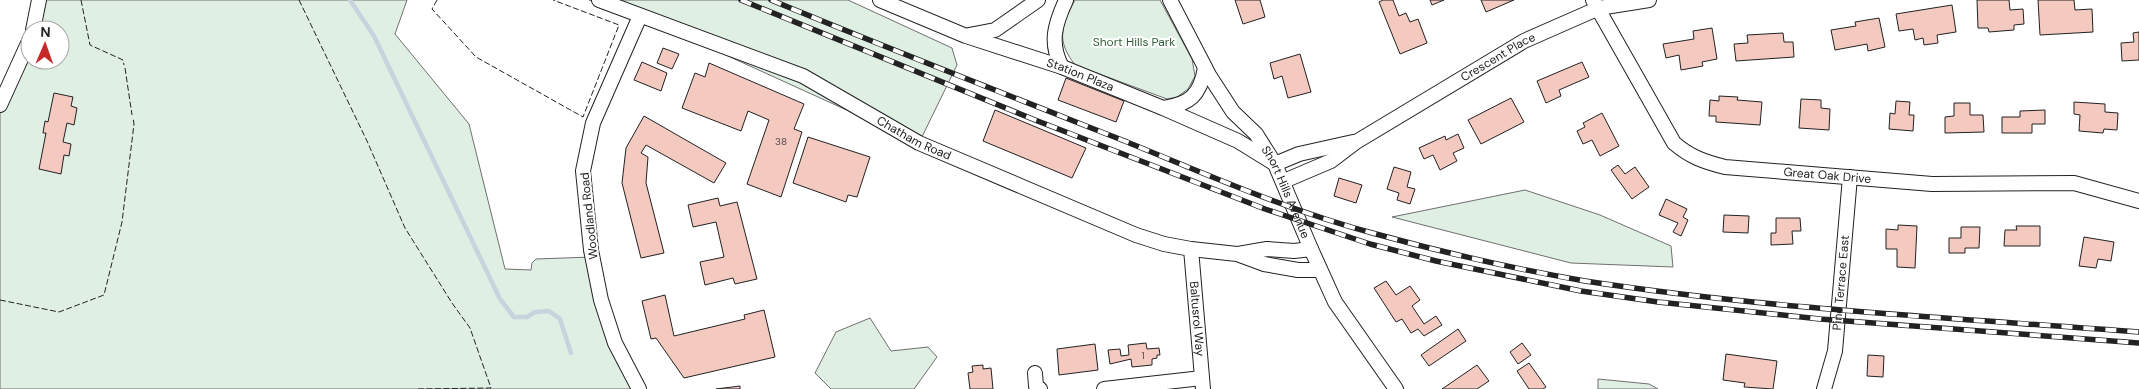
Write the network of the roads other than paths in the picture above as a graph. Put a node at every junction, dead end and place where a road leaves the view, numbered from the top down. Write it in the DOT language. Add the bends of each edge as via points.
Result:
graph roads {
  1 [pos="39,0"];
  2 [pos="599,0"];
  3 [pos="880,0"];
  4 [pos="1038,0"];
  5 [pos="1066,0"];
  6 [pos="1170,0"];
  7 [pos="1649,0"];
  8 [pos="1596,4"];
  9 [pos="640,16"];
  10 [pos="35,20"];
  11 [pos="966,36"];
  12 [pos="20,61"];
  13 [pos="1062,68"];
  14 [pos="1205,68"];
  15 [pos="0,105"];
  16 [pos="1163,108"];
  17 [pos="1356,142"];
  18 [pos="1275,164"];
  19 [pos="1850,177"];
  20 [pos="1284,181"];
  21 [pos="2139,201"];
  22 [pos="1191,249"];
  23 [pos="1310,249"];
  24 [pos="1237,254"];
  25 [pos="1320,270"];
  26 [pos="1035,373"];
  27 [pos="1202,383"];
  28 [pos="639,389"];
  29 [pos="1040,389"];
  30 [pos="1104,389"];
  31 [pos="1396,389"];
  32 [pos="1824,389"];
  1 -- 10 [label="street"];
  2 -- 9 [label="street, Chatham Road"];
  3 -- 11 [label="street, Station Plaza"];
  4 -- 11 [label="street" via="995,30"];
  5 -- 13 [label="street" via="1055,30 1055,55"];
  6 -- 14 [label="street, Short Hills Avenue"];
  7 -- 8 [label="street, Crescent Place"];
  8 -- 17 [label="street, Crescent Place" via="1524,41"];
  8 -- 19 [label="street, Great Oak Drive" via="1662,124 1685,153 1725,167"];
  9 -- 22 [label="street, Chatham Road" via="803,76 919,143 978,169 1136,235"];
  9 -- 28 [label="street, Woodland Road" via="593,123 583,171 591,250 601,300 616,343"];
  11 -- 13 [label="street, Station Plaza"];
  12 -- 15 [label="street"];
  13 -- 16 [label="street, Station Plaza"];
  14 -- 16 [label="street" via="1195,96 1180,106"];
  14 -- 18 [label="street, Short Hills Avenue" via="1233,112 1256,134"];
  16 -- 18 [label="street, Station Plaza" via="1238,141"];
  17 -- 18 [label="street, Crescent Place" via="1299,154"];
  17 -- 20 [label="street, Crescent Place" via="1331,161"];
  18 -- 20 [label="street, Short Hills Avenue"];
  19 -- 21 [label="street, Great Oak Drive" via="1932,184 2074,183"];
  19 -- 32 [label="street, Pine Terrace East" via="1835,351"];
  20 -- 23 [label="street, Short Hills Avenue"];
  22 -- 24 [label="street, Chatham Road"];
  22 -- 27 [label="street, Baltusrol Way"];
  23 -- 24 [label="street, Chatham Road" via="1267,249"];
  23 -- 25 [label="street, Short Hills Avenue"];
  24 -- 25 [label="street, Chatham Road" via="1264,264"];
  25 -- 31 [label="street, Short Hills Avenue" via="1335,302"];
  26 -- 29 [label="street" via="1036,386"];
  27 -- 30 [label="street"];
}
